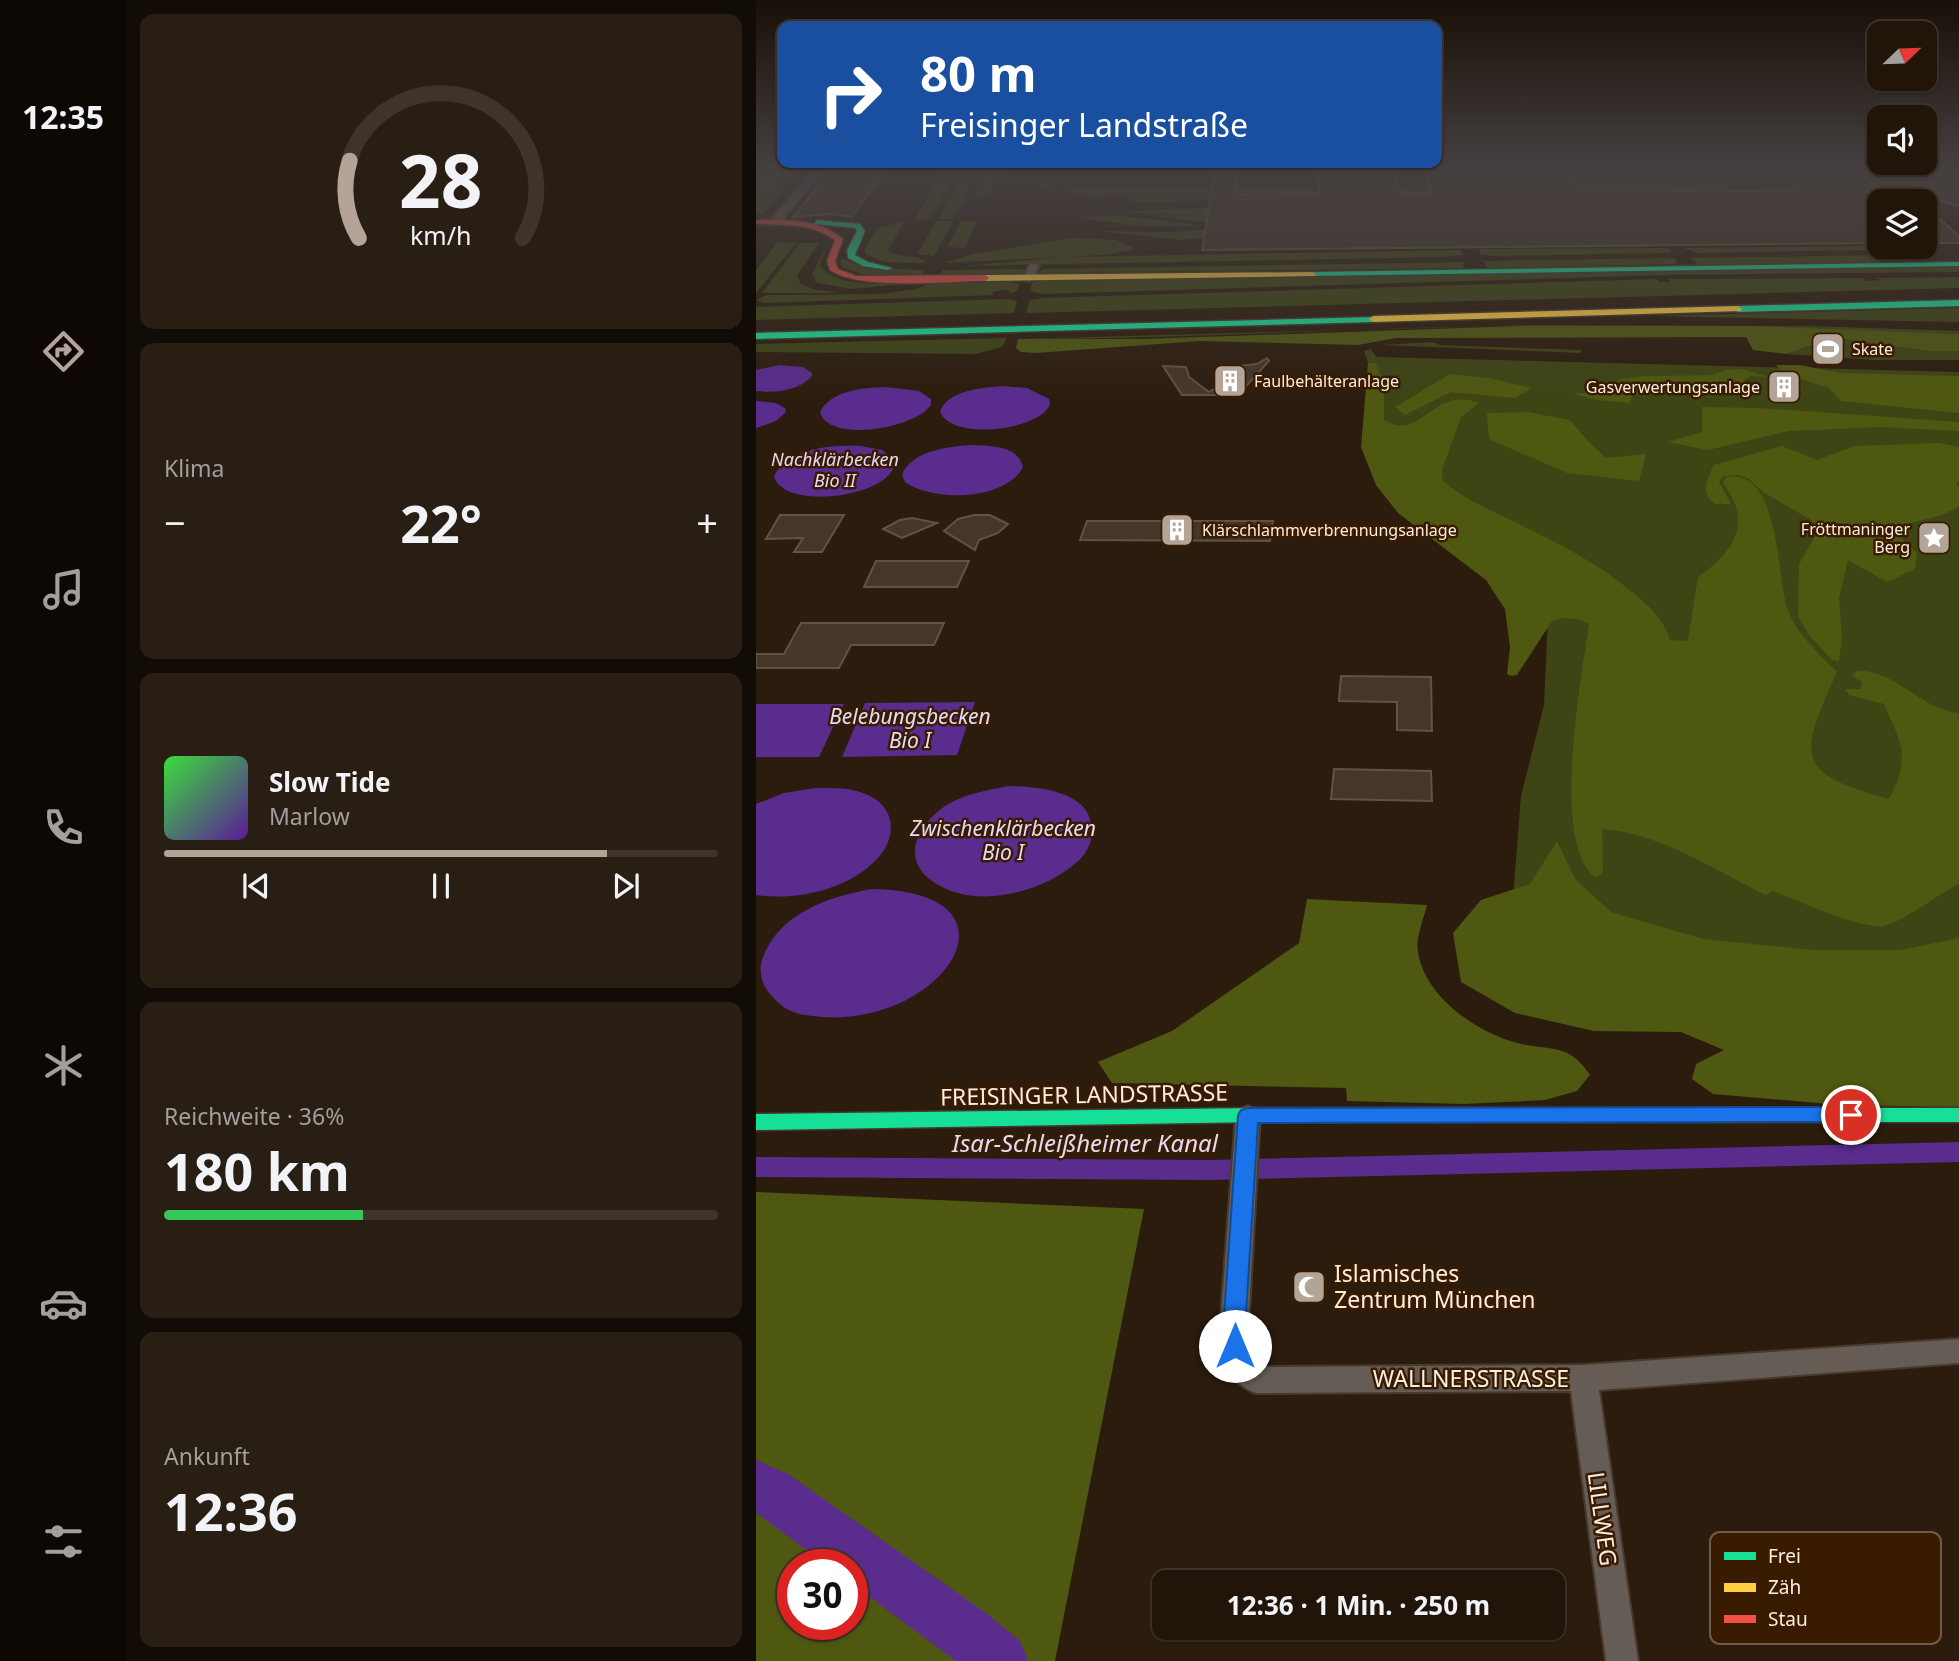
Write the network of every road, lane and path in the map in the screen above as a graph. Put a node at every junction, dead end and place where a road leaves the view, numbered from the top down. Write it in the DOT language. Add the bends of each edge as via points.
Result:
graph roads {
  1 [pos="838,246"];
  2 [pos="854,246"];
  3 [pos="1959,252"];
  4 [pos="1959,264"];
  5 [pos="1031,272"];
  6 [pos="907,274"];
  7 [pos="1959,294"];
  8 [pos="1959,303"];
  9 [pos="1337,320"];
  10 [pos="1850,323"];
  11 [pos="756,326"];
  12 [pos="756,336"];
  13 [pos="1248,1115"];
  14 [pos="1959,1115"];
  15 [pos="756,1122"];
  16 [pos="1959,1351"];
  17 [pos="1583,1378"];
  18 [pos="1622,1661"];
  1 -- 6 [label="main road" via="831,266 839,273 865,279"];
  2 -- 6 [label="main road" via="850,253 857,261"];
  3 -- 5 [label="main road"];
  4 -- 5 [label="main road"];
  5 -- 6 [label="main road"];
  7 -- 11 [label="main road"];
  8 -- 9 [label="main road"];
  9 -- 10 [label="main road"];
  9 -- 12 [label="main road"];
  13 -- 14 [label="main road, FREISINGER LANDSTRASSE"];
  13 -- 15 [label="main road, FREISINGER LANDSTRASSE"];
  13 -- 17 [label="street, WALLNERSTRASSE" via="1234,1330 1237,1362 1256,1380"];
  16 -- 17 [label="street, WALLNERSTRASSE"];
  17 -- 18 [label="street, LILLWEG"];
}
